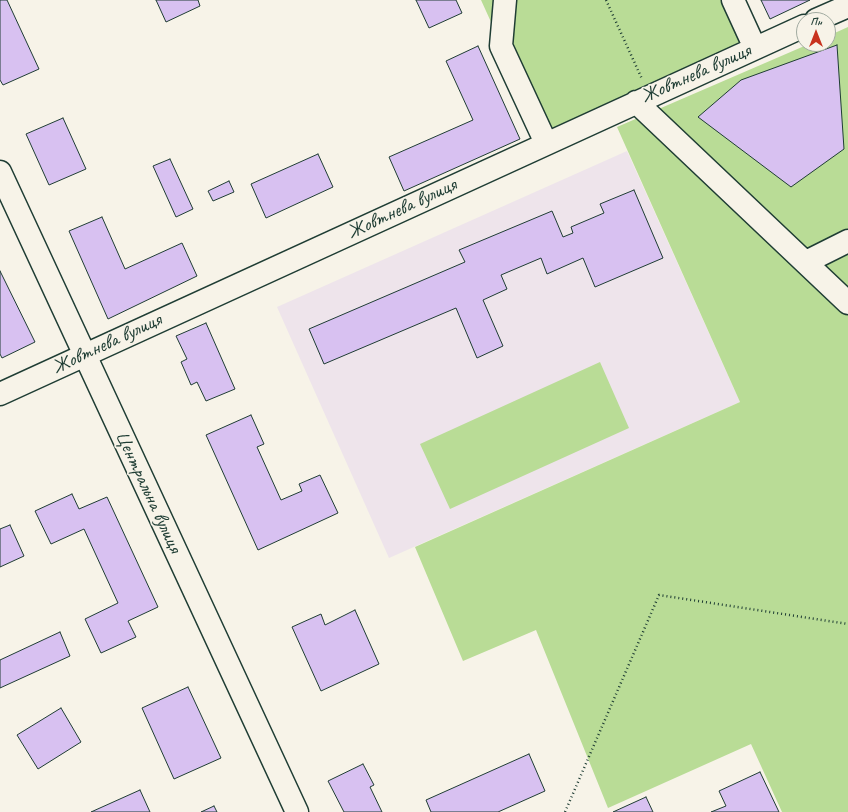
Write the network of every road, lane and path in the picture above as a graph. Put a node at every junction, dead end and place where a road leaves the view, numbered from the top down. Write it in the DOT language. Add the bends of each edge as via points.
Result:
graph roads {
  1 [pos="505,0"];
  2 [pos="606,0"];
  3 [pos="733,0"];
  4 [pos="848,6"];
  5 [pos="834,12"];
  6 [pos="796,30"];
  7 [pos="755,48"];
  8 [pos="643,99"];
  9 [pos="546,143"];
  10 [pos="0,172"];
  11 [pos="848,241"];
  12 [pos="806,262"];
  13 [pos="848,302"];
  14 [pos="84,355"];
  15 [pos="0,394"];
  16 [pos="848,624"];
  17 [pos="297,812"];
  18 [pos="565,812"];
  1 -- 9 [label="street" via="501,46"];
  2 -- 8 [label="path"];
  3 -- 7 [label="street"];
  4 -- 5 [label="street"];
  6 -- 7 [label="street, Жовтнева вулиця"];
  7 -- 8 [label="street, Жовтнева вулиця"];
  8 -- 9 [label="street, Жовтнева вулиця"];
  8 -- 12 [label="street"];
  9 -- 14 [label="street, Жовтнева вулиця"];
  10 -- 14 [label="street, Центральна вулиця"];
  11 -- 12 [label="street"];
  12 -- 13 [label="street"];
  14 -- 15 [label="street, Жовтнева вулиця"];
  14 -- 17 [label="street, Центральна вулиця"];
  16 -- 18 [label="path" via="659,595"];
}
